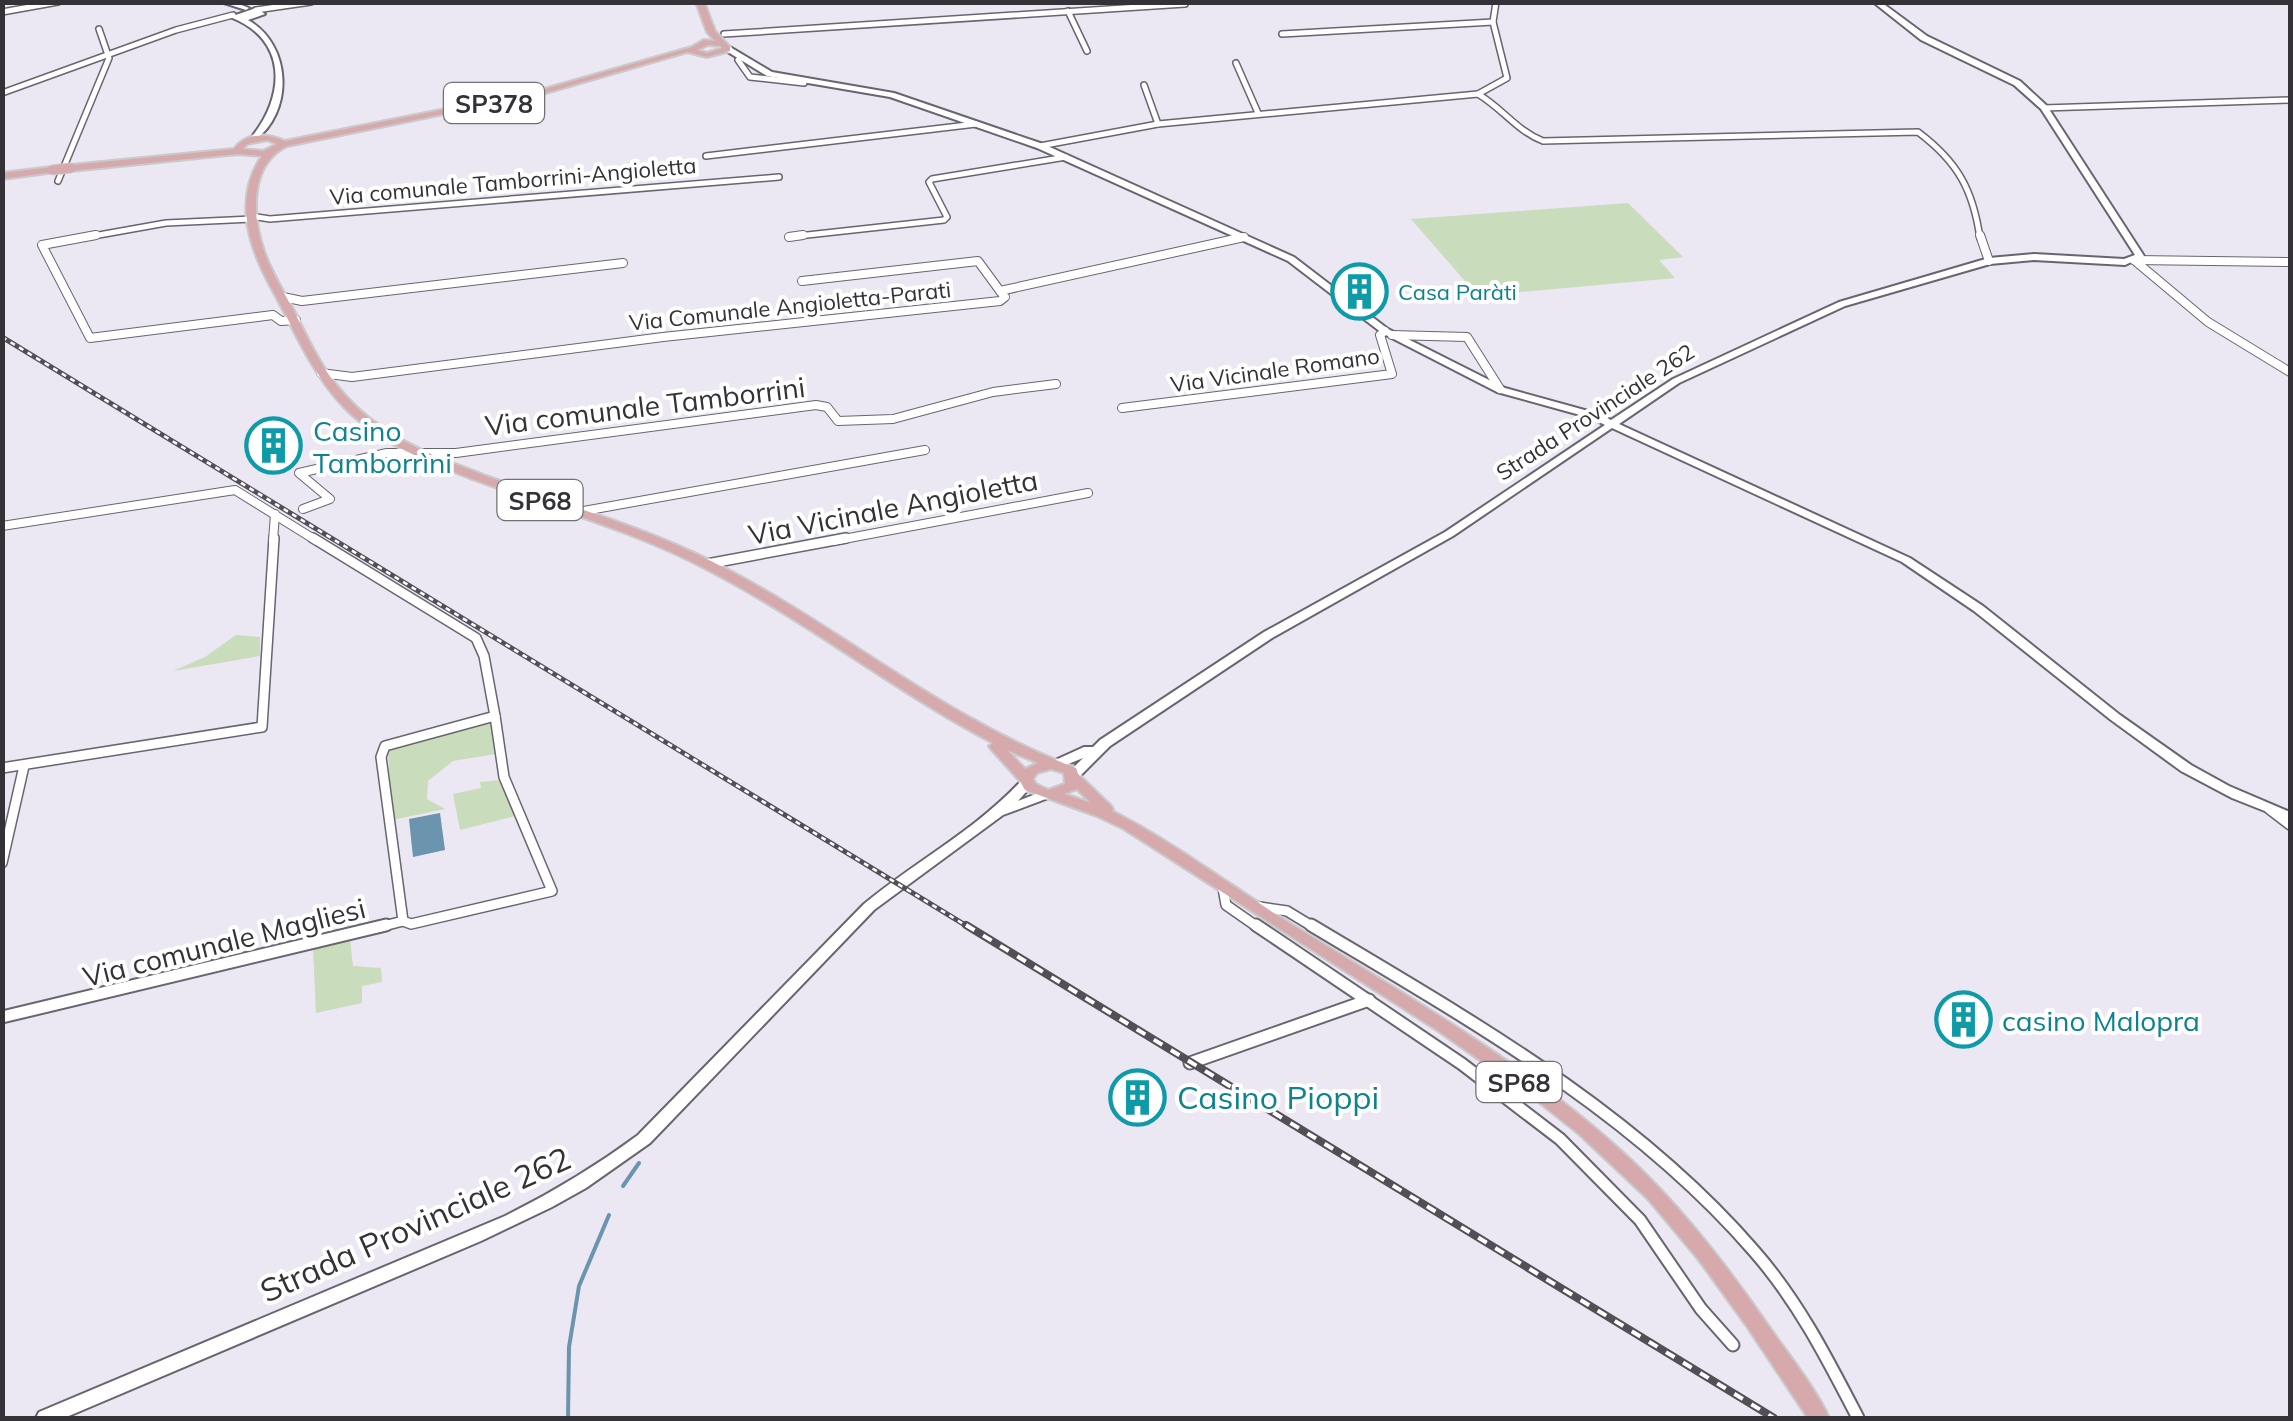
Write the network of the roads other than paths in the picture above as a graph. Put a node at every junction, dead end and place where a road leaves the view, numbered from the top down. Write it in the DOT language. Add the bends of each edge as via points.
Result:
graph roads {
  1 [pos="58,2"];
  2 [pos="224,2"];
  3 [pos="311,2"];
  4 [pos="700,2"];
  5 [pos="1496,2"];
  6 [pos="1876,2"];
  7 [pos="1185,4"];
  8 [pos="1068,11"];
  9 [pos="2,12"];
  10 [pos="258,12"];
  11 [pos="237,16"];
  12 [pos="1494,22"];
  13 [pos="99,29"];
  14 [pos="263,29"];
  15 [pos="711,32"];
  16 [pos="1282,34"];
  17 [pos="725,42"];
  18 [pos="701,43"];
  19 [pos="1087,51"];
  20 [pos="694,52"];
  21 [pos="712,54"];
  22 [pos="109,58"];
  23 [pos="738,60"];
  24 [pos="1236,63"];
  25 [pos="1144,85"];
  26 [pos="2,94"];
  27 [pos="1478,94"];
  28 [pos="2290,100"];
  29 [pos="2044,108"];
  30 [pos="1258,113"];
  31 [pos="269,122"];
  32 [pos="976,124"];
  33 [pos="1158,124"];
  34 [pos="254,139"];
  35 [pos="279,140"];
  36 [pos="1040,146"];
  37 [pos="239,147"];
  38 [pos="270,152"];
  39 [pos="250,154"];
  40 [pos="706,156"];
  41 [pos="1066,157"];
  42 [pos="258,168"];
  43 [pos="2,176"];
  44 [pos="779,177"];
  45 [pos="58,181"];
  46 [pos="251,218"];
  47 [pos="788,237"];
  48 [pos="1244,237"];
  49 [pos="2134,260"];
  50 [pos="1989,261"];
  51 [pos="2290,262"];
  52 [pos="624,263"];
  53 [pos="802,281"];
  54 [pos="1000,291"];
  55 [pos="282,297"];
  56 [pos="296,320"];
  57 [pos="1388,333"];
  58 [pos="2290,372"];
  59 [pos="321,373"];
  60 [pos="1056,384"];
  61 [pos="1501,390"];
  62 [pos="1122,408"];
  63 [pos="1612,425"];
  64 [pos="925,450"];
  65 [pos="418,453"];
  66 [pos="1088,493"];
  67 [pos="303,509"];
  68 [pos="575,513"];
  69 [pos="275,514"];
  70 [pos="2,526"];
  71 [pos="707,564"];
  72 [pos="494,716"];
  73 [pos="964,721"];
  74 [pos="1105,743"];
  75 [pos="1054,765"];
  76 [pos="24,766"];
  77 [pos="2,768"];
  78 [pos="1074,776"];
  79 [pos="1027,781"];
  80 [pos="1047,794"];
  81 [pos="2270,809"];
  82 [pos="2290,818"];
  83 [pos="990,819"];
  84 [pos="2290,826"];
  85 [pos="1138,834"];
  86 [pos="2,863"];
  87 [pos="1223,888"];
  88 [pos="1251,906"];
  89 [pos="403,922"];
  90 [pos="1369,1000"];
  91 [pos="2,1017"];
  92 [pos="1190,1062"];
  93 [pos="1733,1345"];
  94 [pos="45,1418"];
  95 [pos="1819,1418"];
  96 [pos="1858,1418"];
  1 -- 9 [label="street"];
  2 -- 10 [label="street"];
  2 -- 11 [label="street"];
  3 -- 10 [label="street"];
  4 -- 15 [label="main road"];
  5 -- 12 [label="street"];
  6 -- 29 [label="street" via="1924,38 2018,84"];
  7 -- 8 [label="street"];
  8 -- 17 [label="street"];
  8 -- 19 [label="street"];
  10 -- 11 [label="street"];
  10 -- 14 [label="street"];
  11 -- 14 [label="street"];
  11 -- 22 [label="street" via="176,30"];
  12 -- 16 [label="street"];
  12 -- 27 [label="street" via="1507,78"];
  13 -- 22 [label="street"];
  14 -- 31 [label="street" via="279,63"];
  15 -- 17 [label="main road"];
  15 -- 18 [label="main road, SP378"];
  17 -- 18 [label="main road"];
  17 -- 21 [label="main road, SP378"];
  17 -- 23 [label="street"];
  18 -- 20 [label="main road, SP378"];
  20 -- 21 [label="main road, SP378"];
  20 -- 35 [label="main road, SP378" via="472,108"];
  21 -- 23 [label="street"];
  22 -- 26 [label="street"];
  22 -- 45 [label="street"];
  23 -- 32 [label="street" via="804,83 891,95"];
  24 -- 30 [label="street"];
  25 -- 33 [label="street"];
  27 -- 30 [label="street"];
  27 -- 50 [label="street" via="1543,141 1918,132 1974,195"];
  28 -- 29 [label="street"];
  29 -- 49 [label="street" via="2140,251"];
  30 -- 33 [label="street"];
  31 -- 34 [label="street"];
  31 -- 35 [label="street"];
  32 -- 36 [label="street"];
  32 -- 40 [label="street"];
  33 -- 36 [label="street"];
  34 -- 35 [label="main road, SP378"];
  34 -- 37 [label="main road, SP378"];
  35 -- 38 [label="main road, SP378"];
  36 -- 41 [label="street"];
  37 -- 39 [label="main road, SP378"];
  37 -- 43 [label="main road, SP378, bridge"];
  38 -- 39 [label="main road, SP378"];
  38 -- 42 [label="main road, SP68"];
  39 -- 42 [label="main road"];
  41 -- 47 [label="street" via="932,179 944,220"];
  41 -- 48 [label="street"];
  42 -- 46 [label="main road, SP68"];
  44 -- 46 [label="street, Via comunale Tamborrini-Angioletta"];
  46 -- 55 [label="main road, SP68"];
  46 -- 56 [label="street, Via comunale Tamborrini-Angioletta" via="166,223 42,244 90,338 273,315"];
  48 -- 54 [label="street, Via Comunale Angioletta-Parati"];
  48 -- 57 [label="street" via="1313,273"];
  49 -- 50 [label="street, Strada Provinciale 262"];
  49 -- 51 [label="street"];
  49 -- 58 [label="street" via="2196,311"];
  50 -- 63 [label="street, Strada Provinciale 262" via="1814,314 1676,382"];
  52 -- 55 [label="street"];
  53 -- 54 [label="street" via="978,261"];
  54 -- 59 [label="street, Via Comunale Angioletta-Parati" via="1000,301 352,377"];
  55 -- 56 [label="main road, SP68"];
  56 -- 59 [label="main road, SP68"];
  57 -- 61 [label="street"];
  57 -- 61 [label="street" via="1467,337"];
  57 -- 62 [label="street, Via Vicinale Romano" via="1380,335 1392,374"];
  59 -- 65 [label="main road, SP68" via="381,433"];
  60 -- 65 [label="street, Via comunale Tamborrini" via="857,423 838,421 827,406 816,405"];
  61 -- 63 [label="street"];
  63 -- 74 [label="street, Strada Provinciale 262" via="1449,534 1268,634"];
  63 -- 81 [label="street" via="1906,560 1947,584 2149,744 2234,796"];
  64 -- 68 [label="street"];
  65 -- 67 [label="street, Via comunale Tamborrini" via="387,453 299,473 330,498"];
  65 -- 68 [label="main road, SP68"];
  66 -- 71 [label="street, Via Vicinale Angioletta"];
  68 -- 71 [label="main road, SP68"];
  69 -- 70 [label="street" via="235,490"];
  69 -- 72 [label="street" via="476,638"];
  69 -- 76 [label="street" via="262,727"];
  71 -- 73 [label="main road, SP68"];
  72 -- 89 [label="street, Via comunale Magliesi" via="385,746"];
  72 -- 89 [label="street" via="504,777 552,892"];
  73 -- 75 [label="main road, SP68"];
  73 -- 79 [label="main road, SP68" via="1006,754"];
  74 -- 75 [label="street"];
  74 -- 78 [label="street"];
  75 -- 78 [label="main road, SP68"];
  75 -- 79 [label="main road" via="1038,767"];
  76 -- 77 [label="street"];
  76 -- 86 [label="street"];
  78 -- 80 [label="main road" via="1068,790"];
  78 -- 85 [label="main road, SP68"];
  79 -- 80 [label="main road, SP68"];
  79 -- 83 [label="street"];
  80 -- 83 [label="street"];
  80 -- 85 [label="main road, SP68"];
  81 -- 82 [label="street"];
  81 -- 84 [label="street"];
  83 -- 94 [label="street, Strada Provinciale 262" via="896,882 611,1166 412,1264"];
  85 -- 87 [label="main road, SP68"];
  87 -- 88 [label="main road, SP68"];
  87 -- 90 [label="street" via="1226,904"];
  88 -- 95 [label="main road, SP68" via="1557,1108 1626,1166 1742,1302"];
  88 -- 96 [label="street" via="1270,905 1304,921 1506,1042 1654,1148 1729,1218 1797,1304 1834,1360"];
  89 -- 91 [label="street, Via comunale Magliesi"];
  90 -- 92 [label="street"];
  90 -- 93 [label="street" via="1560,1139 1640,1220"];
}
